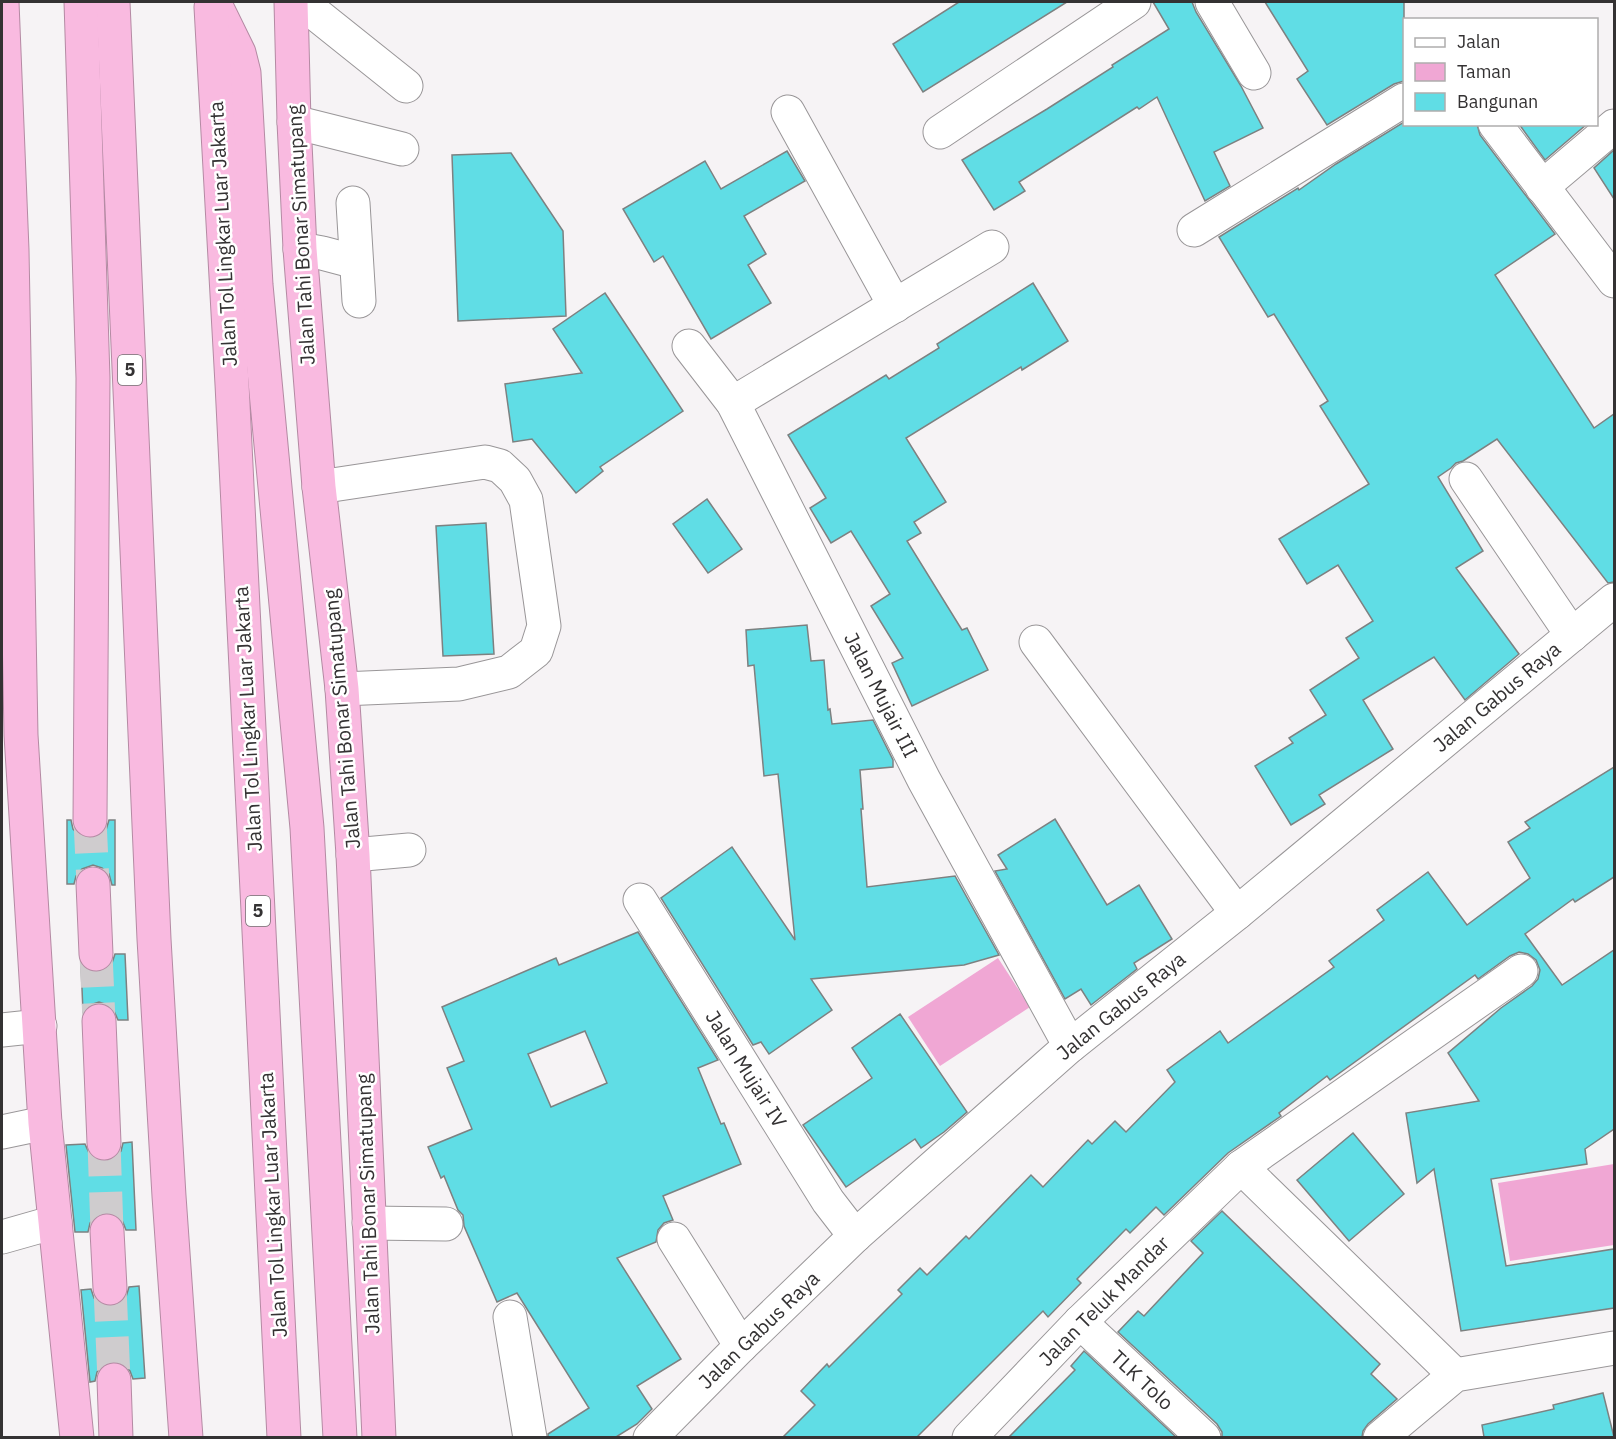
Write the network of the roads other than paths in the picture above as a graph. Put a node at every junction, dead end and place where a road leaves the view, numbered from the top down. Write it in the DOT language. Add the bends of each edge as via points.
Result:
graph roads {
  1 [pos="2,2"];
  2 [pos="81,2"];
  3 [pos="113,2"];
  4 [pos="212,2"];
  5 [pos="291,2"];
  6 [pos="301,2"];
  7 [pos="1134,2"];
  8 [pos="1212,2"];
  9 [pos="1254,73"];
  10 [pos="406,86"];
  11 [pos="1403,101"];
  12 [pos="788,112"];
  13 [pos="294,122"];
  14 [pos="1496,126"];
  15 [pos="1614,126"];
  16 [pos="940,132"];
  17 [pos="402,149"];
  18 [pos="1542,187"];
  19 [pos="353,204"];
  20 [pos="1194,230"];
  21 [pos="992,248"];
  22 [pos="300,249"];
  23 [pos="7,250"];
  24 [pos="356,262"];
  25 [pos="1614,281"];
  26 [pos="359,301"];
  27 [pos="895,306"];
  28 [pos="8,322"];
  29 [pos="689,346"];
  30 [pos="733,403"];
  31 [pos="1467,479"];
  32 [pos="319,487"];
  33 [pos="9,494"];
  34 [pos="1614,600"];
  35 [pos="1572,634"];
  36 [pos="1036,642"];
  37 [pos="11,652"];
  38 [pos="342,689"];
  39 [pos="11,736"];
  40 [pos="90,820"];
  41 [pos="410,850"];
  42 [pos="354,855"];
  43 [pos="93,884"];
  44 [pos="640,900"];
  45 [pos="1237,913"];
  46 [pos="96,954"];
  47 [pos="1521,972"];
  48 [pos="99,1021"];
  49 [pos="40,1026"];
  50 [pos="2,1030"];
  51 [pos="1070,1046"];
  52 [pos="45,1123"];
  53 [pos="2,1132"];
  54 [pos="104,1143"];
  55 [pos="1241,1167"];
  56 [pos="55,1222"];
  57 [pos="369,1223"];
  58 [pos="446,1224"];
  59 [pos="107,1231"];
  60 [pos="855,1236"];
  61 [pos="2,1237"];
  62 [pos="674,1239"];
  63 [pos="110,1288"];
  64 [pos="510,1317"];
  65 [pos="1080,1322"];
  66 [pos="741,1346"];
  67 [pos="1614,1348"];
  68 [pos="1455,1375"];
  69 [pos="114,1380"];
  70 [pos="77,1437"];
  71 [pos="116,1437"];
  72 [pos="186,1437"];
  73 [pos="285,1437"];
  74 [pos="340,1437"];
  75 [pos="378,1437"];
  76 [pos="530,1437"];
  77 [pos="650,1437"];
  78 [pos="969,1437"];
  79 [pos="1204,1437"];
  80 [pos="1380,1437"];
  1 -- 23 [label="highway"];
  2 -- 40 [label="highway" via="93,378"];
  3 -- 72 [label="highway, 5" via="153,939"];
  4 -- 73 [label="highway, Jalan Tol Lingkar Luar Jakarta / 5"];
  4 -- 74 [label="highway" via="239,53 244,73 256,285 307,828"];
  5 -- 13 [label="highway, Jalan Tahi Bonar Simatupang"];
  6 -- 10 [label="street"];
  7 -- 16 [label="street"];
  8 -- 9 [label="street"];
  11 -- 20 [label="street"];
  12 -- 27 [label="street"];
  13 -- 17 [label="street"];
  13 -- 22 [label="highway, Jalan Tahi Bonar Simatupang"];
  14 -- 18 [label="street"];
  15 -- 18 [label="street"];
  18 -- 25 [label="street"];
  19 -- 24 [label="street"];
  21 -- 27 [label="street"];
  22 -- 24 [label="street"];
  22 -- 32 [label="highway, Jalan Tahi Bonar Simatupang"];
  23 -- 28 [label="highway"];
  24 -- 26 [label="street"];
  27 -- 30 [label="street"];
  28 -- 33 [label="highway"];
  29 -- 30 [label="street, Jalan Mujair III"];
  30 -- 51 [label="street, Jalan Mujair III" via="924,780"];
  31 -- 35 [label="street"];
  32 -- 38 [label="highway, Jalan Tahi Bonar Simatupang"];
  32 -- 38 [label="street" via="485,462 500,466 515,480 526,500 544,626 536,651 509,672 459,684"];
  33 -- 37 [label="highway"];
  34 -- 35 [label="street, Jalan Gabus Raya"];
  35 -- 45 [label="street, Jalan Gabus Raya"];
  36 -- 45 [label="street"];
  37 -- 39 [label="highway"];
  38 -- 42 [label="highway, Jalan Tahi Bonar Simatupang"];
  39 -- 49 [label="highway"];
  41 -- 42 [label="street"];
  42 -- 57 [label="highway, Jalan Tahi Bonar Simatupang"];
  43 -- 46 [label="highway"];
  44 -- 60 [label="street, Jalan Mujair IV" via="828,1201"];
  45 -- 51 [label="street, Jalan Gabus Raya"];
  47 -- 55 [label="street, Jalan Teluk Mandar"];
  48 -- 54 [label="highway"];
  49 -- 50 [label="street"];
  49 -- 52 [label="highway"];
  51 -- 60 [label="street, Jalan Gabus Raya"];
  52 -- 53 [label="street"];
  52 -- 56 [label="highway"];
  55 -- 65 [label="street, Jalan Teluk Mandar"];
  55 -- 68 [label="street"];
  56 -- 61 [label="street"];
  56 -- 70 [label="highway"];
  57 -- 58 [label="street"];
  57 -- 75 [label="highway, Jalan Tahi Bonar Simatupang"];
  59 -- 63 [label="highway"];
  60 -- 66 [label="street, Jalan Gabus Raya"];
  62 -- 66 [label="street"];
  64 -- 76 [label="street"];
  65 -- 78 [label="street, Jalan Teluk Mandar"];
  65 -- 79 [label="street, TLK Tolo"];
  66 -- 77 [label="street, Jalan Gabus Raya"];
  67 -- 68 [label="street"];
  68 -- 80 [label="street"];
  69 -- 71 [label="highway"];
}
